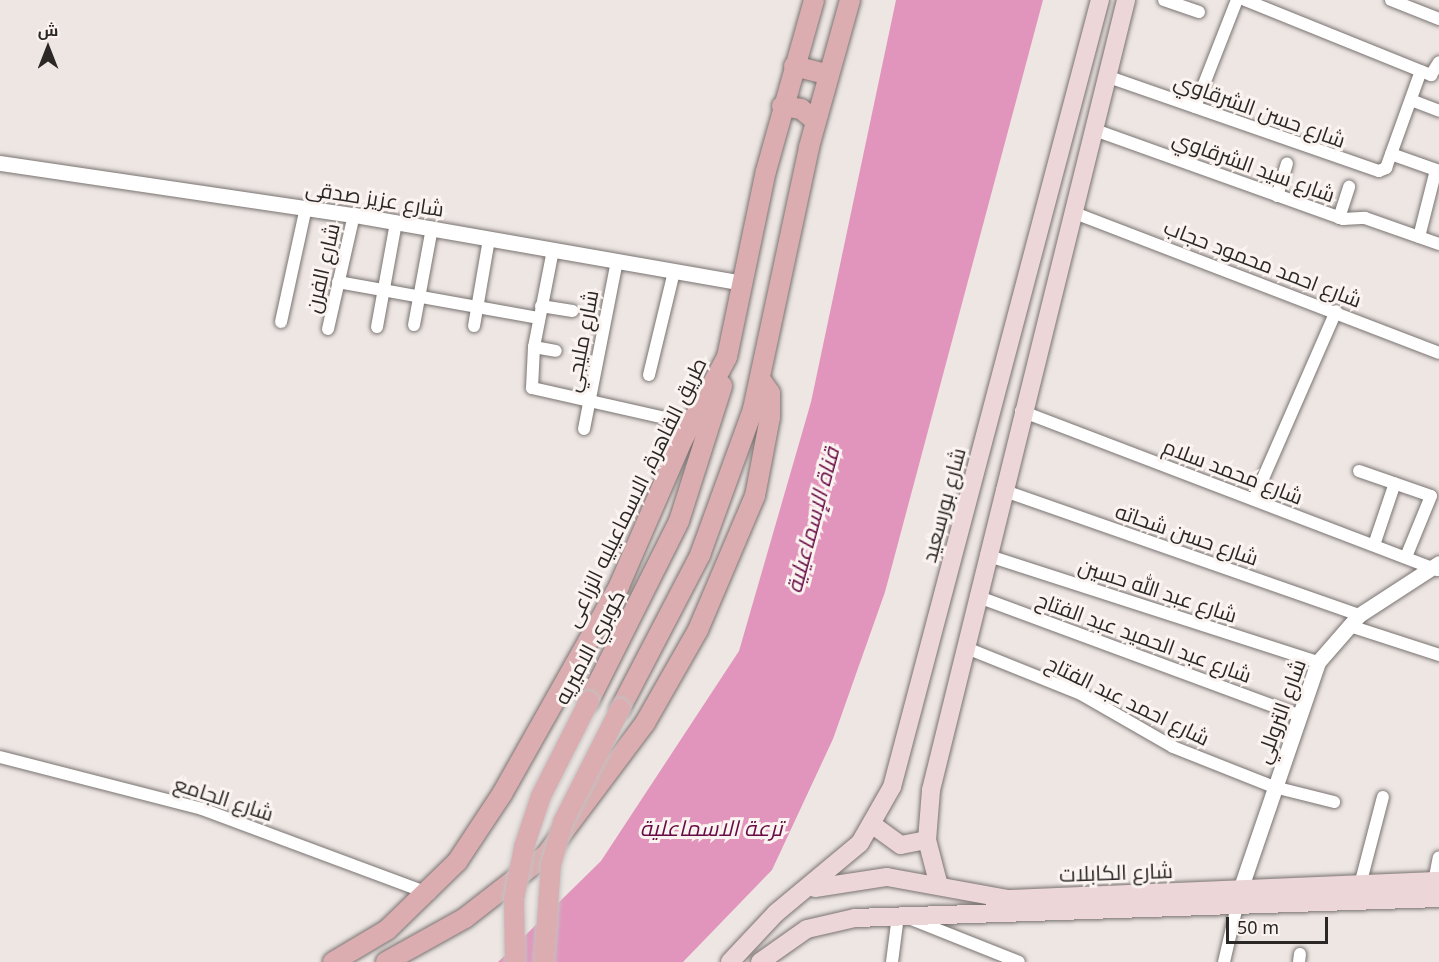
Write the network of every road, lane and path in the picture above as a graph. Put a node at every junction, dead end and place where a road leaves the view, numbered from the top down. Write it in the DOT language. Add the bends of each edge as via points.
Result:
graph roads {
  1 [pos="814,0"];
  2 [pos="850,0"];
  3 [pos="1100,0"];
  4 [pos="1126,0"];
  5 [pos="1164,0"];
  6 [pos="1237,0"];
  7 [pos="1391,0"];
  8 [pos="1248,3"];
  9 [pos="1199,12"];
  10 [pos="1439,19"];
  11 [pos="794,66"];
  12 [pos="1437,68"];
  13 [pos="1421,71"];
  14 [pos="829,75"];
  15 [pos="1106,76"];
  16 [pos="1411,100"];
  17 [pos="782,106"];
  18 [pos="1195,107"];
  19 [pos="1439,111"];
  20 [pos="816,121"];
  21 [pos="1092,129"];
  22 [pos="1391,154"];
  23 [pos="0,163"];
  24 [pos="1287,163"];
  25 [pos="1438,171"];
  26 [pos="1349,187"];
  27 [pos="1277,195"];
  28 [pos="306,207"];
  29 [pos="1072,212"];
  30 [pos="354,215"];
  31 [pos="1339,218"];
  32 [pos="396,222"];
  33 [pos="432,228"];
  34 [pos="1419,237"];
  35 [pos="489,239"];
  36 [pos="1439,243"];
  37 [pos="553,250"];
  38 [pos="617,261"];
  39 [pos="674,272"];
  40 [pos="338,282"];
  41 [pos="742,283"];
  42 [pos="384,290"];
  43 [pos="419,296"];
  44 [pos="477,307"];
  45 [pos="573,311"];
  46 [pos="1336,311"];
  47 [pos="540,312"];
  48 [pos="281,322"];
  49 [pos="414,326"];
  50 [pos="474,326"];
  51 [pos="377,327"];
  52 [pos="328,329"];
  53 [pos="534,347"];
  54 [pos="556,351"];
  55 [pos="1439,353"];
  56 [pos="727,357"];
  57 [pos="649,375"];
  58 [pos="761,380"];
  59 [pos="589,402"];
  60 [pos="1021,411"];
  61 [pos="692,424"];
  62 [pos="584,429"];
  63 [pos="1359,471"];
  64 [pos="1395,483"];
  65 [pos="1002,490"];
  66 [pos="1254,499"];
  67 [pos="1374,545"];
  68 [pos="986,555"];
  69 [pos="1406,557"];
  70 [pos="1436,567"];
  71 [pos="976,597"];
  72 [pos="1354,620"];
  73 [pos="964,647"];
  74 [pos="1439,655"];
  75 [pos="1318,662"];
  76 [pos="1298,715"];
  77 [pos="0,757"];
  78 [pos="1274,787"];
  79 [pos="1383,797"];
  80 [pos="1334,802"];
  81 [pos="873,825"];
  82 [pos="927,840"];
  83 [pos="1439,857"];
  84 [pos="1360,885"];
  85 [pos="939,886"];
  86 [pos="1437,887"];
  87 [pos="430,894"];
  88 [pos="800,895"];
  89 [pos="1238,898"];
  90 [pos="901,916"];
  91 [pos="333,962"];
  92 [pos="386,962"];
  93 [pos="515,962"];
  94 [pos="544,962"];
  95 [pos="730,962"];
  96 [pos="760,962"];
  97 [pos="892,962"];
  98 [pos="1019,962"];
  99 [pos="1224,962"];
  1 -- 11 [label="main road, طريق القاهرة, الاسماعيليه الزراعى"];
  2 -- 14 [label="main road"];
  3 -- 81 [label="main road, شارع بورسعيد" via="898,769"];
  4 -- 15 [label="main road"];
  5 -- 9 [label="street"];
  6 -- 18 [label="street"];
  7 -- 10 [label="street"];
  8 -- 13 [label="street"];
  11 -- 14 [label="main road"];
  11 -- 17 [label="main road, طريق القاهرة, الاسماعيليه الزراعى"];
  12 -- 13 [label="street"];
  13 -- 16 [label="street"];
  14 -- 20 [label="main road"];
  15 -- 18 [label="street, شارع حسن الشرقاوي"];
  15 -- 21 [label="main road"];
  16 -- 19 [label="street"];
  16 -- 22 [label="street"];
  17 -- 20 [label="main road" via="801,109"];
  17 -- 41 [label="main road, طريق القاهرة, الاسماعيليه الزراعى"];
  18 -- 22 [label="street, شارع حسن الشرقاوي" via="1374,171 1385,169"];
  20 -- 58 [label="main road"];
  21 -- 27 [label="street, شارع سيد الشرقاوي"];
  21 -- 29 [label="main road"];
  22 -- 25 [label="street"];
  23 -- 28 [label="street, شارع عزيز صدقى"];
  24 -- 27 [label="street"];
  25 -- 34 [label="street"];
  26 -- 31 [label="street"];
  27 -- 31 [label="street, شارع سيد الشرقاوي"];
  28 -- 30 [label="street, شارع عزيز صدقى"];
  28 -- 48 [label="street"];
  29 -- 46 [label="street, شارع احمد محمود حجاب"];
  29 -- 60 [label="main road"];
  30 -- 32 [label="street, شارع عزيز صدقى"];
  30 -- 40 [label="street, شارع الفرن"];
  31 -- 34 [label="street, شارع سيد الشرقاوي" via="1365,218"];
  32 -- 33 [label="street, شارع عزيز صدقى"];
  32 -- 42 [label="street"];
  33 -- 35 [label="street, شارع عزيز صدقى"];
  33 -- 43 [label="street"];
  34 -- 36 [label="street, شارع سيد الشرقاوي"];
  35 -- 37 [label="street, شارع عزيز صدقى"];
  35 -- 44 [label="street"];
  37 -- 38 [label="street, شارع عزيز صدقى"];
  37 -- 47 [label="street"];
  38 -- 39 [label="street, شارع عزيز صدقى"];
  38 -- 59 [label="street, شارع مليجي"];
  39 -- 41 [label="street, شارع عزيز صدقى"];
  39 -- 57 [label="street"];
  40 -- 42 [label="street"];
  40 -- 52 [label="street, شارع الفرن"];
  41 -- 56 [label="main road, طريق القاهرة, الاسماعيليه الزراعى"];
  42 -- 43 [label="street"];
  42 -- 51 [label="street"];
  43 -- 44 [label="street"];
  43 -- 49 [label="street"];
  44 -- 47 [label="street"];
  44 -- 50 [label="street"];
  45 -- 47 [label="street"];
  46 -- 55 [label="street, شارع احمد محمود حجاب"];
  46 -- 66 [label="street"];
  47 -- 53 [label="street"];
  53 -- 54 [label="street"];
  53 -- 59 [label="street" via="529,384 537,390"];
  56 -- 61 [label="main road, طريق القاهرة, الاسماعيليه الزراعى"];
  56 -- 93 [label="main road, كوبري الاميريه, bridge" via="711,432 679,521 541,796 524,847 514,899"];
  58 -- 92 [label="main road" via="771,401 758,488 678,666 585,809 546,855 465,918"];
  58 -- 94 [label="main road, bridge" via="700,555 562,822 551,866"];
  59 -- 61 [label="street"];
  59 -- 62 [label="street, شارع مليجي"];
  60 -- 65 [label="main road"];
  60 -- 66 [label="street, شارع محمد سلام"];
  61 -- 87 [label="main road, طريق القاهرة, الاسماعيليه الزراعى" via="593,635 502,795"];
  63 -- 64 [label="street"];
  64 -- 67 [label="street"];
  64 -- 69 [label="street" via="1431,496"];
  65 -- 68 [label="main road"];
  65 -- 72 [label="street, شارع حسن شحاته"];
  66 -- 67 [label="street, شارع محمد سلام"];
  67 -- 69 [label="street, شارع محمد سلام"];
  68 -- 71 [label="main road"];
  68 -- 75 [label="street, شارع عبد الله حسين"];
  69 -- 70 [label="street, شارع محمد سلام"];
  70 -- 72 [label="street, شارع التروللي"];
  71 -- 73 [label="main road"];
  71 -- 76 [label="street, شارع عبد الحميد عبد الفتاح"];
  72 -- 74 [label="street, شارع حسن شحاته"];
  72 -- 75 [label="street, شارع التروللي"];
  73 -- 78 [label="street, شارع احمد عبد الفتاح" via="1081,694 1173,747"];
  73 -- 82 [label="main road" via="931,790"];
  75 -- 76 [label="street, شارع التروللي"];
  76 -- 78 [label="street, شارع التروللي"];
  77 -- 87 [label="street, شارع الجامع" via="202,809"];
  78 -- 80 [label="street, شارع احمد عبد الفتاح"];
  78 -- 89 [label="street, شارع التروللي"];
  79 -- 84 [label="street"];
  81 -- 82 [label="main road" via="901,845"];
  81 -- 88 [label="main road, شارع بورسعيد" via="843,861"];
  82 -- 85 [label="main road"];
  83 -- 86 [label="street"];
  84 -- 86 [label="main road, شارع الكابلات"];
  84 -- 89 [label="main road, شارع الكابلات"];
  85 -- 88 [label="main road, شارع الكابلات" via="869,877"];
  85 -- 89 [label="main road, شارع الكابلات" via="1008,899"];
  86 -- 89 [label="main road, شارع الكابلات"];
  87 -- 91 [label="main road, طريق القاهرة, الاسماعيليه الزراعى" via="371,941"];
  88 -- 95 [label="main road, شارع بورسعيد"];
  89 -- 90 [label="main road, شارع الكابلات"];
  89 -- 99 [label="street, شارع التروللي"];
  90 -- 96 [label="main road, شارع الكابلات" via="807,928"];
  90 -- 97 [label="street"];
  90 -- 98 [label="street"];
}
